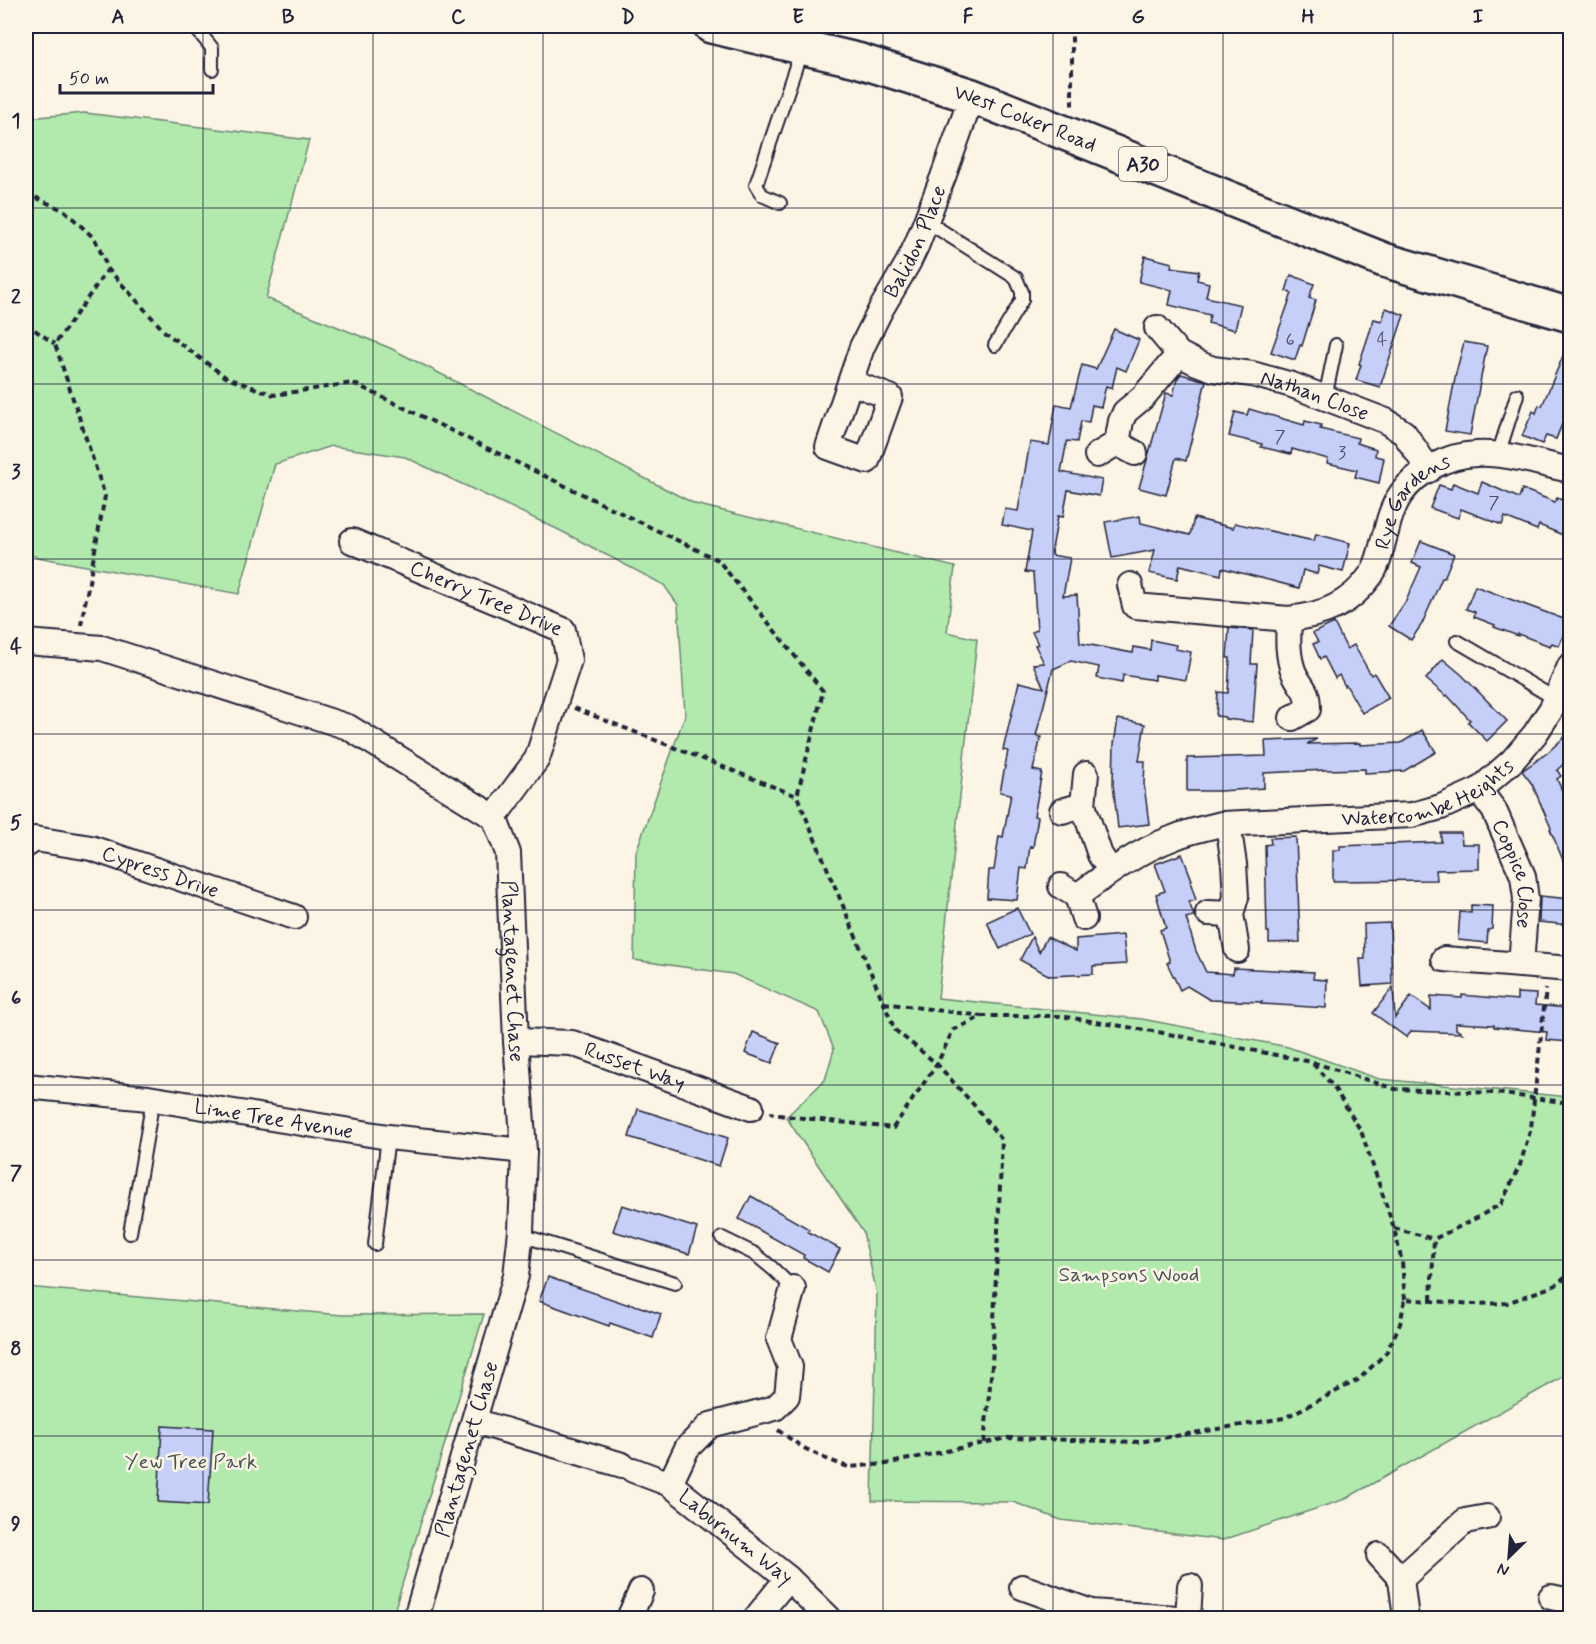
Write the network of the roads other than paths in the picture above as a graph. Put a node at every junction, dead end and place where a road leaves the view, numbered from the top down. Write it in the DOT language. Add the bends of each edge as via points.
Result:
graph roads {
  1 [pos="194,26"];
  2 [pos="711,26"];
  3 [pos="803,47"];
  4 [pos="212,69"];
  5 [pos="972,96"];
  6 [pos="780,203"];
  7 [pos="926,221"];
  8 [pos="1570,315"];
  9 [pos="1157,328"];
  10 [pos="995,345"];
  11 [pos="1336,345"];
  12 [pos="1179,354"];
  13 [pos="850,382"];
  14 [pos="1516,395"];
  15 [pos="1325,398"];
  16 [pos="1116,450"];
  17 [pos="1498,455"];
  18 [pos="1429,470"];
  19 [pos="1570,471"];
  20 [pos="352,541"];
  21 [pos="1131,605"];
  22 [pos="1289,619"];
  23 [pos="1457,641"];
  24 [pos="26,642"];
  25 [pos="1570,666"];
  26 [pos="1556,699"];
  27 [pos="1308,715"];
  28 [pos="1086,774"];
  29 [pos="1479,790"];
  30 [pos="494,817"];
  31 [pos="1228,824"];
  32 [pos="26,844"];
  33 [pos="1111,871"];
  34 [pos="1074,900"];
  35 [pos="294,917"];
  36 [pos="1237,950"];
  37 [pos="1444,959"];
  38 [pos="1521,965"];
  39 [pos="1560,968"];
  40 [pos="516,1041"];
  41 [pos="26,1086"];
  42 [pos="153,1099"];
  43 [pos="751,1108"];
  44 [pos="388,1137"];
  45 [pos="524,1152"];
  46 [pos="130,1233"];
  47 [pos="521,1235"];
  48 [pos="722,1238"];
  49 [pos="375,1244"];
  50 [pos="675,1283"];
  51 [pos="793,1288"];
  52 [pos="474,1421"];
  53 [pos="670,1484"];
  54 [pos="1487,1517"];
  55 [pos="1379,1555"];
  56 [pos="788,1578"];
  57 [pos="1401,1579"];
  58 [pos="1190,1586"];
  59 [pos="1022,1587"];
  60 [pos="641,1592"];
  61 [pos="416,1618"];
  62 [pos="631,1618"];
  63 [pos="756,1618"];
  64 [pos="829,1618"];
  65 [pos="1176,1618"];
  66 [pos="1188,1618"];
  67 [pos="1406,1618"];
  1 -- 4 [label="lane" via="212,48"];
  2 -- 3 [label="highway, West Coker Road / A30"];
  3 -- 5 [label="highway, West Coker Road / A30"];
  3 -- 6 [label="lane" via="756,185 762,195"];
  5 -- 7 [label="street, Balidon Place"];
  5 -- 8 [label="highway, West Coker Road / A30" via="1384,260"];
  7 -- 10 [label="lane" via="1016,278 1022,300"];
  7 -- 13 [label="street, Balidon Place" via="862,347"];
  9 -- 12 [label="street, Nathan Close"];
  11 -- 15 [label="lane"];
  12 -- 15 [label="street, Nathan Close" via="1213,369 1252,374"];
  12 -- 16 [label="street" via="1125,412"];
  14 -- 17 [label="lane"];
  15 -- 18 [label="street, Nathan Close" via="1386,421 1404,433"];
  17 -- 18 [label="street, Rye Gardens" via="1451,458"];
  17 -- 19 [label="street, Rye Gardens"];
  18 -- 22 [label="street, Rye Gardens" via="1400,495 1380,557 1359,589 1347,601 1326,611"];
  20 -- 30 [label="street, Cherry Tree Drive" via="562,630 569,660 537,759"];
  21 -- 22 [label="street, Rye Gardens"];
  22 -- 27 [label="street" via="1290,659 1308,696"];
  23 -- 26 [label="lane"];
  24 -- 30 [label="street" via="102,648 348,727"];
  25 -- 26 [label="street, Watercombe Heights"];
  26 -- 29 [label="street, Watercombe Heights" via="1512,761"];
  28 -- 33 [label="street" via="1072,808"];
  29 -- 31 [label="street, Watercombe Heights" via="1412,815"];
  29 -- 38 [label="street, Coppice Close" via="1494,810 1523,876 1526,899"];
  30 -- 40 [label="street, Plantagenet Chase" via="508,853"];
  31 -- 33 [label="street, Watercombe Heights" via="1171,838"];
  31 -- 36 [label="street" via="1236,897 1219,914"];
  32 -- 35 [label="street, Cypress Drive" via="35,839 91,848"];
  33 -- 34 [label="street, Watercombe Heights"];
  37 -- 38 [label="street, Coppice Close"];
  38 -- 39 [label="street, Coppice Close"];
  40 -- 43 [label="street, Russet Way" via="572,1043"];
  40 -- 45 [label="street, Plantagenet Chase"];
  41 -- 42 [label="street, Lime Tree Avenue"];
  42 -- 44 [label="street, Lime Tree Avenue"];
  42 -- 46 [label="lane"];
  44 -- 45 [label="street, Lime Tree Avenue"];
  44 -- 49 [label="lane"];
  45 -- 47 [label="street, Plantagenet Chase"];
  47 -- 50 [label="lane"];
  47 -- 52 [label="street, Plantagenet Chase" via="516,1276"];
  48 -- 51 [label="lane" via="755,1254"];
  51 -- 53 [label="street" via="779,1339 790,1367 787,1396 775,1408 710,1425 687,1448"];
  52 -- 53 [label="street, Laburnum Way"];
  52 -- 61 [label="street, Plantagenet Chase"];
  53 -- 56 [label="street, Laburnum Way"];
  54 -- 57 [label="street" via="1465,1521"];
  55 -- 57 [label="street"];
  56 -- 63 [label="street"];
  56 -- 64 [label="street, Laburnum Way"];
  57 -- 67 [label="street"];
  58 -- 66 [label="street"];
  59 -- 65 [label="street" via="1091,1612"];
  60 -- 62 [label="street"];
}
